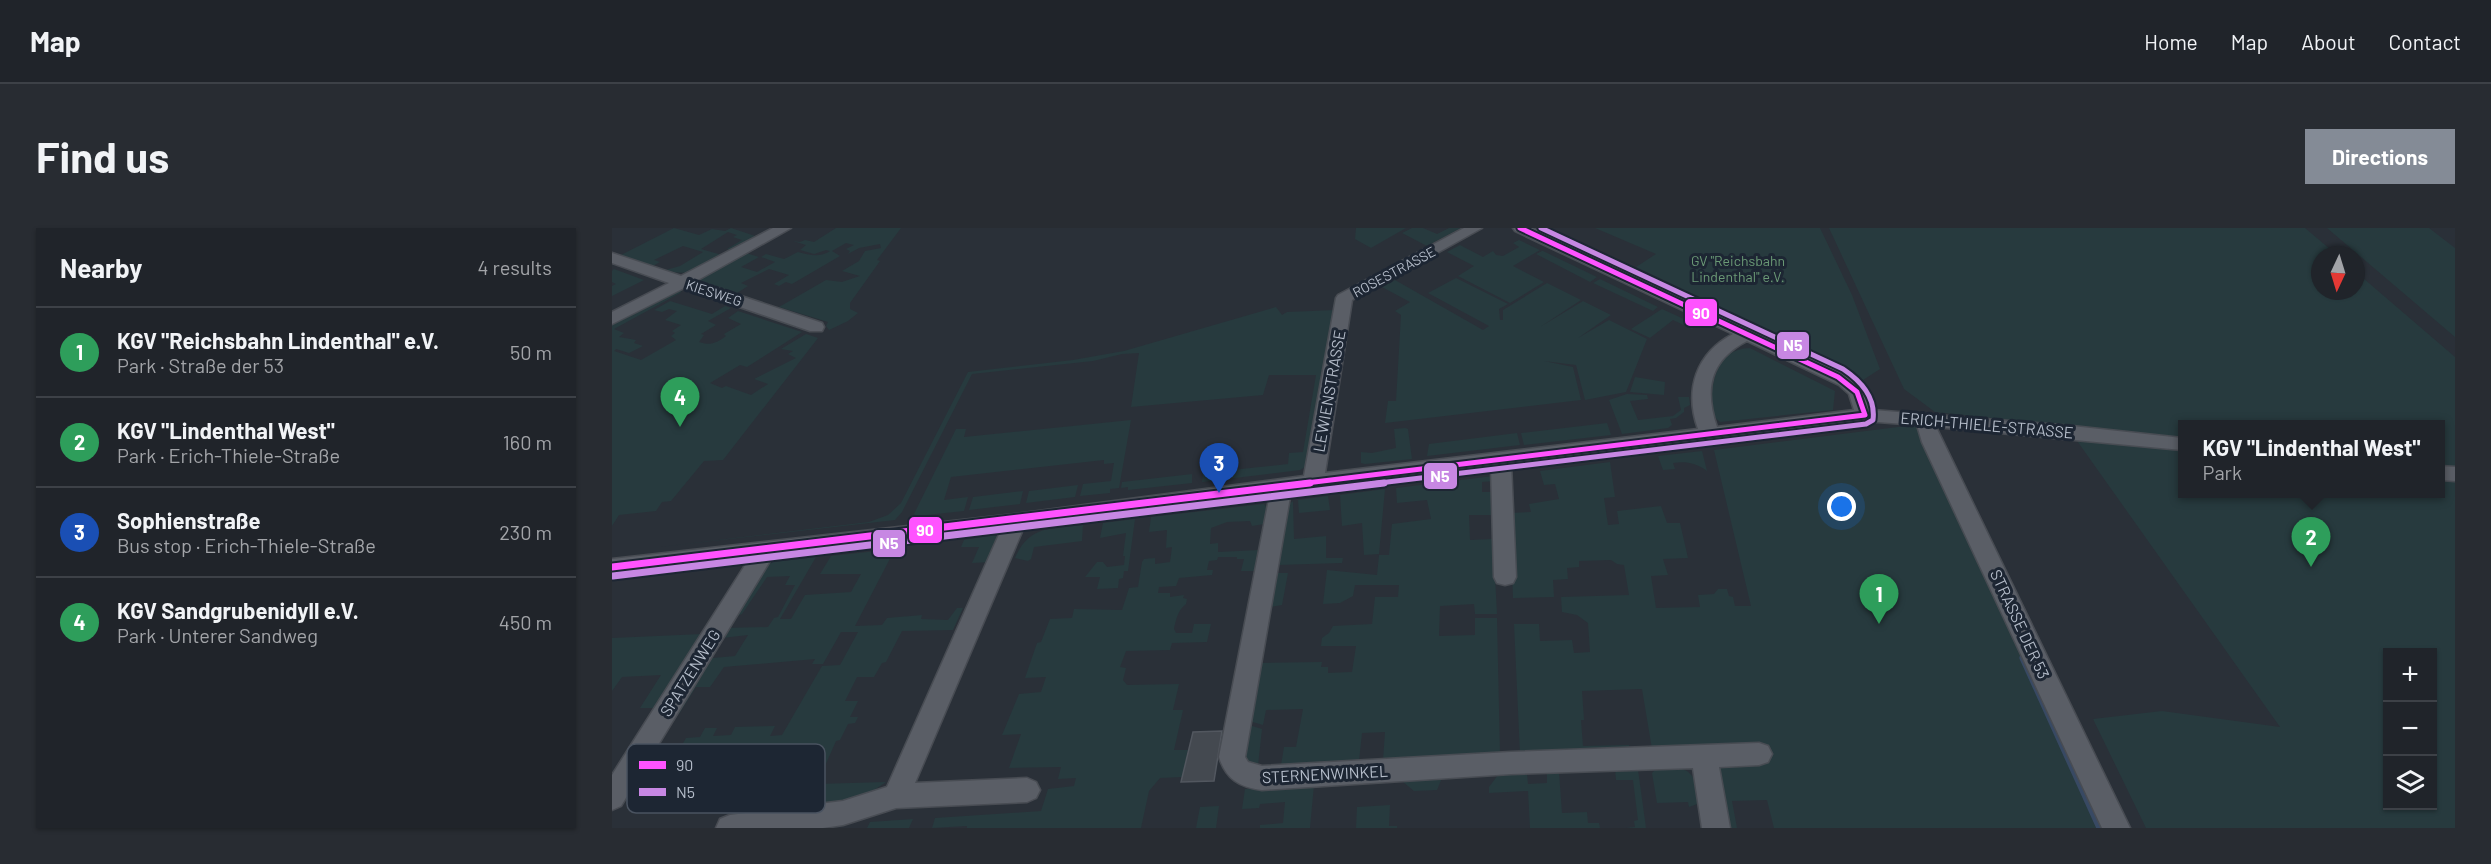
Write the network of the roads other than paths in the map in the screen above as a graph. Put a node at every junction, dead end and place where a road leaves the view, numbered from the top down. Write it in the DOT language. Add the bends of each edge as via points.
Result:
graph roads {
  1 [pos="784,228"];
  2 [pos="1474,228"];
  3 [pos="1520,228"];
  4 [pos="612,258"];
  5 [pos="681,282"];
  6 [pos="1344,298"];
  7 [pos="612,319"];
  8 [pos="816,327"];
  9 [pos="1747,334"];
  10 [pos="1865,415"];
  11 [pos="1924,419"];
  12 [pos="1710,434"];
  13 [pos="2178,444"];
  14 [pos="1501,459"];
  15 [pos="1313,483"];
  16 [pos="1282,486"];
  17 [pos="1016,520"];
  18 [pos="767,549"];
  19 [pos="612,567"];
  20 [pos="1505,577"];
  21 [pos="646,744"];
  22 [pos="1759,754"];
  23 [pos="1704,756"];
  24 [pos="627,774"];
  25 [pos="1027,790"];
  26 [pos="896,796"];
  27 [pos="612,798"];
  28 [pos="730,828"];
  29 [pos="1716,828"];
  30 [pos="2116,828"];
  1 -- 5 [label="street"];
  2 -- 6 [label="street, ROSESTRASSE"];
  3 -- 9 [label="street"];
  4 -- 5 [label="street, KIESWEG"];
  5 -- 7 [label="street"];
  5 -- 8 [label="street, KIESWEG"];
  6 -- 15 [label="street, LEWIENSTRASSE"];
  9 -- 10 [label="street" via="1855,386"];
  9 -- 12 [label="street" via="1721,348 1709,365 1701,402"];
  10 -- 11 [label="street, ERICH-THIELE-STRASSE"];
  10 -- 12 [label="street, ERICH-THIELE-STRASSE"];
  11 -- 13 [label="street, ERICH-THIELE-STRASSE"];
  11 -- 30 [label="street, STRASSE DER 53"];
  12 -- 14 [label="street, ERICH-THIELE-STRASSE"];
  14 -- 15 [label="street, ERICH-THIELE-STRASSE"];
  14 -- 20 [label="street"];
  15 -- 16 [label="street, ERICH-THIELE-STRASSE"];
  16 -- 17 [label="street, ERICH-THIELE-STRASSE"];
  16 -- 23 [label="street, STERNENWINKEL" via="1232,757 1234,767 1245,776"];
  17 -- 18 [label="street, ERICH-THIELE-STRASSE"];
  17 -- 26 [label="street"];
  18 -- 19 [label="street, ERICH-THIELE-STRASSE"];
  18 -- 21 [label="street, SPATZENWEG"];
  22 -- 23 [label="street, STERNENWINKEL"];
  23 -- 29 [label="street"];
  24 -- 27 [label="street, SPATZENWEG"];
  25 -- 26 [label="street"];
  26 -- 28 [label="street" via="843,813"];
}
